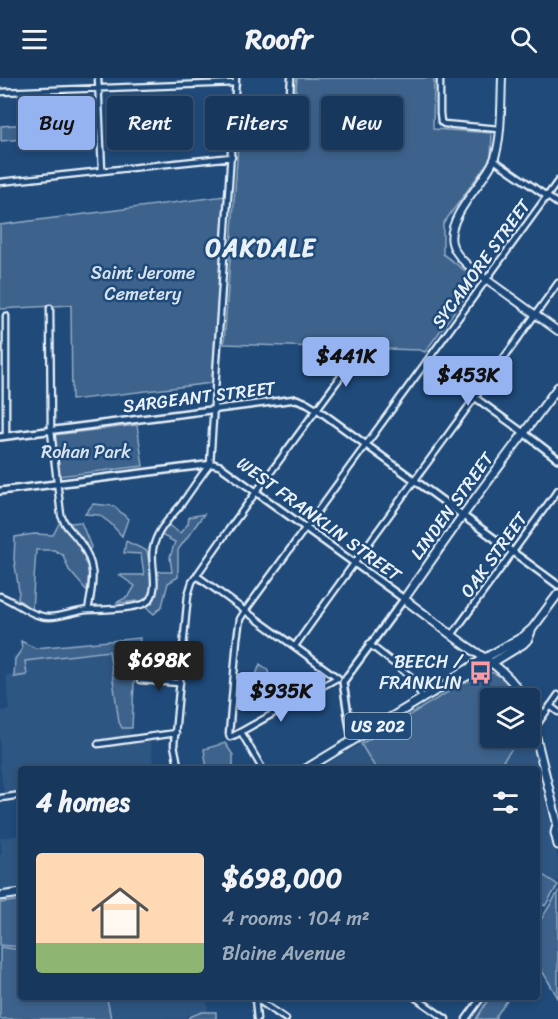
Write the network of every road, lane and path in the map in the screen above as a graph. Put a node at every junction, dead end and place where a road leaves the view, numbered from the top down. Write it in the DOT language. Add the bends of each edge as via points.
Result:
graph roads {
  1 [pos="98,78"];
  2 [pos="291,78"];
  3 [pos="440,78"];
  4 [pos="502,78"];
  5 [pos="236,80"];
  6 [pos="99,88"];
  7 [pos="0,92"];
  8 [pos="235,96"];
  9 [pos="290,96"];
  10 [pos="499,129"];
  11 [pos="232,150"];
  12 [pos="232,157"];
  13 [pos="494,160"];
  14 [pos="102,171"];
  15 [pos="558,181"];
  16 [pos="0,182"];
  17 [pos="547,196"];
  18 [pos="558,204"];
  19 [pos="486,280"];
  20 [pos="558,283"];
  21 [pos="50,308"];
  22 [pos="535,315"];
  23 [pos="6,316"];
  24 [pos="558,331"];
  25 [pos="358,353"];
  26 [pos="426,362"];
  27 [pos="558,387"];
  28 [pos="475,398"];
  29 [pos="316,409"];
  30 [pos="214,410"];
  31 [pos="51,431"];
  32 [pos="524,433"];
  33 [pos="3,437"];
  34 [pos="365,444"];
  35 [pos="558,459"];
  36 [pos="210,464"];
  37 [pos="415,480"];
  38 [pos="57,484"];
  39 [pos="558,490"];
  40 [pos="0,491"];
  41 [pos="256,492"];
  42 [pos="463,515"];
  43 [pos="305,528"];
  44 [pos="513,552"];
  45 [pos="354,562"];
  46 [pos="197,576"];
  47 [pos="558,585"];
  48 [pos="558,594"];
  49 [pos="0,596"];
  50 [pos="404,599"];
  51 [pos="88,610"];
  52 [pos="245,611"];
  53 [pos="532,629"];
  54 [pos="452,635"];
  55 [pos="369,644"];
  56 [pos="295,646"];
  57 [pos="485,658"];
  58 [pos="492,663"];
  59 [pos="140,680"];
  60 [pos="340,680"];
  61 [pos="451,682"];
  62 [pos="180,683"];
  63 [pos="517,688"];
  64 [pos="558,695"];
  65 [pos="423,698"];
  66 [pos="550,706"];
  67 [pos="540,712"];
  68 [pos="546,712"];
  69 [pos="558,712"];
  70 [pos="540,720"];
  71 [pos="241,732"];
  72 [pos="176,733"];
  73 [pos="352,741"];
  74 [pos="98,744"];
  75 [pos="539,748"];
  76 [pos="178,766"];
  77 [pos="262,766"];
  78 [pos="311,766"];
  79 [pos="0,793"];
  80 [pos="18,796"];
  81 [pos="1,802"];
  82 [pos="558,825"];
  83 [pos="558,845"];
  84 [pos="18,893"];
  85 [pos="0,896"];
  86 [pos="255,1000"];
  87 [pos="258,1000"];
  88 [pos="419,1000"];
  89 [pos="480,1000"];
  90 [pos="257,1019"];
  91 [pos="286,1019"];
  92 [pos="446,1019"];
  93 [pos="466,1019"];
  1 -- 6 [label="street"];
  2 -- 9 [label="street"];
  3 -- 10 [label="street" via="441,122"];
  4 -- 10 [label="main road"];
  5 -- 6 [label="street"];
  5 -- 8 [label="street"];
  6 -- 7 [label="street"];
  6 -- 14 [label="street"];
  10 -- 13 [label="main road"];
  11 -- 12 [label="street"];
  12 -- 14 [label="street"];
  12 -- 30 [label="street"];
  13 -- 17 [label="street"];
  13 -- 19 [label="main road" via="452,230 456,251"];
  14 -- 16 [label="street"];
  15 -- 17 [label="street, SYCAMORE STREET"];
  17 -- 18 [label="street"];
  17 -- 19 [label="street, SYCAMORE STREET"];
  19 -- 22 [label="main road"];
  19 -- 26 [label="street, SYCAMORE STREET"];
  20 -- 22 [label="street"];
  21 -- 31 [label="street"];
  22 -- 24 [label="main road"];
  22 -- 28 [label="street"];
  23 -- 33 [label="street"];
  25 -- 29 [label="street"];
  26 -- 28 [label="street"];
  26 -- 34 [label="street, SYCAMORE STREET"];
  27 -- 32 [label="main road, LINDEN STREET"];
  28 -- 32 [label="street"];
  28 -- 37 [label="street"];
  29 -- 30 [label="street, SARGEANT STREET" via="296,399"];
  29 -- 34 [label="street, SARGEANT STREET"];
  29 -- 41 [label="street"];
  30 -- 31 [label="street, SARGEANT STREET"];
  30 -- 36 [label="street"];
  31 -- 33 [label="street, SARGEANT STREET"];
  31 -- 38 [label="street"];
  32 -- 35 [label="street"];
  32 -- 42 [label="main road, LINDEN STREET"];
  34 -- 37 [label="street, SARGEANT STREET"];
  34 -- 43 [label="street, SYCAMORE STREET"];
  36 -- 38 [label="street, WEST FRANKLIN STREET"];
  36 -- 41 [label="street, WEST FRANKLIN STREET" via="220,466"];
  36 -- 51 [label="street" via="156,539 152,562 154,590 150,600 142,605"];
  37 -- 42 [label="street, SARGEANT STREET"];
  37 -- 45 [label="street"];
  38 -- 40 [label="street, WEST FRANKLIN STREET"];
  38 -- 51 [label="street" via="64,523 84,546 92,564 94,580"];
  39 -- 44 [label="street, OAK STREET"];
  41 -- 43 [label="street, WEST FRANKLIN STREET"];
  41 -- 46 [label="street"];
  42 -- 44 [label="street, SARGEANT STREET"];
  42 -- 50 [label="main road, LINDEN STREET"];
  43 -- 45 [label="street, WEST FRANKLIN STREET"];
  43 -- 52 [label="street, SYCAMORE STREET"];
  44 -- 47 [label="street, SARGEANT STREET"];
  44 -- 54 [label="street, OAK STREET"];
  45 -- 50 [label="street, WEST FRANKLIN STREET"];
  45 -- 56 [label="street"];
  46 -- 52 [label="street"];
  46 -- 62 [label="street" via="188,595"];
  48 -- 53 [label="main road, US 202"];
  49 -- 51 [label="street" via="42,616"];
  50 -- 54 [label="main road, WEST FRANKLIN STREET"];
  50 -- 55 [label="street, LINDEN STREET"];
  52 -- 56 [label="street"];
  52 -- 71 [label="street, SYCAMORE STREET" via="237,639 229,734"];
  53 -- 57 [label="main road, US 202"];
  53 -- 58 [label="main road, US 202" via="523,644"];
  54 -- 57 [label="main road, WEST FRANKLIN STREET"];
  55 -- 60 [label="street, LINDEN STREET"];
  55 -- 65 [label="street" via="410,676"];
  56 -- 60 [label="street"];
  57 -- 58 [label="main road, WEST FRANKLIN STREET"];
  57 -- 61 [label="main road, US 202"];
  58 -- 61 [label="main road, US 202"];
  58 -- 63 [label="main road, WEST FRANKLIN STREET"];
  59 -- 62 [label="street"];
  60 -- 71 [label="street"];
  60 -- 73 [label="street"];
  61 -- 65 [label="main road, US 202"];
  62 -- 72 [label="street"];
  64 -- 66 [label="street"];
  65 -- 73 [label="main road, US 202"];
  66 -- 68 [label="street"];
  66 -- 69 [label="street"];
  67 -- 68 [label="street"];
  68 -- 70 [label="street"];
  71 -- 77 [label="street"];
  72 -- 74 [label="street"];
  72 -- 76 [label="street"];
  73 -- 78 [label="main road, US 202"];
  75 -- 82 [label="main road"];
  79 -- 81 [label="street"];
  80 -- 81 [label="street"];
  82 -- 83 [label="main road"];
  84 -- 85 [label="main road"];
  86 -- 90 [label="street"];
  87 -- 91 [label="street"];
  88 -- 92 [label="street"];
  89 -- 93 [label="street"];
}
